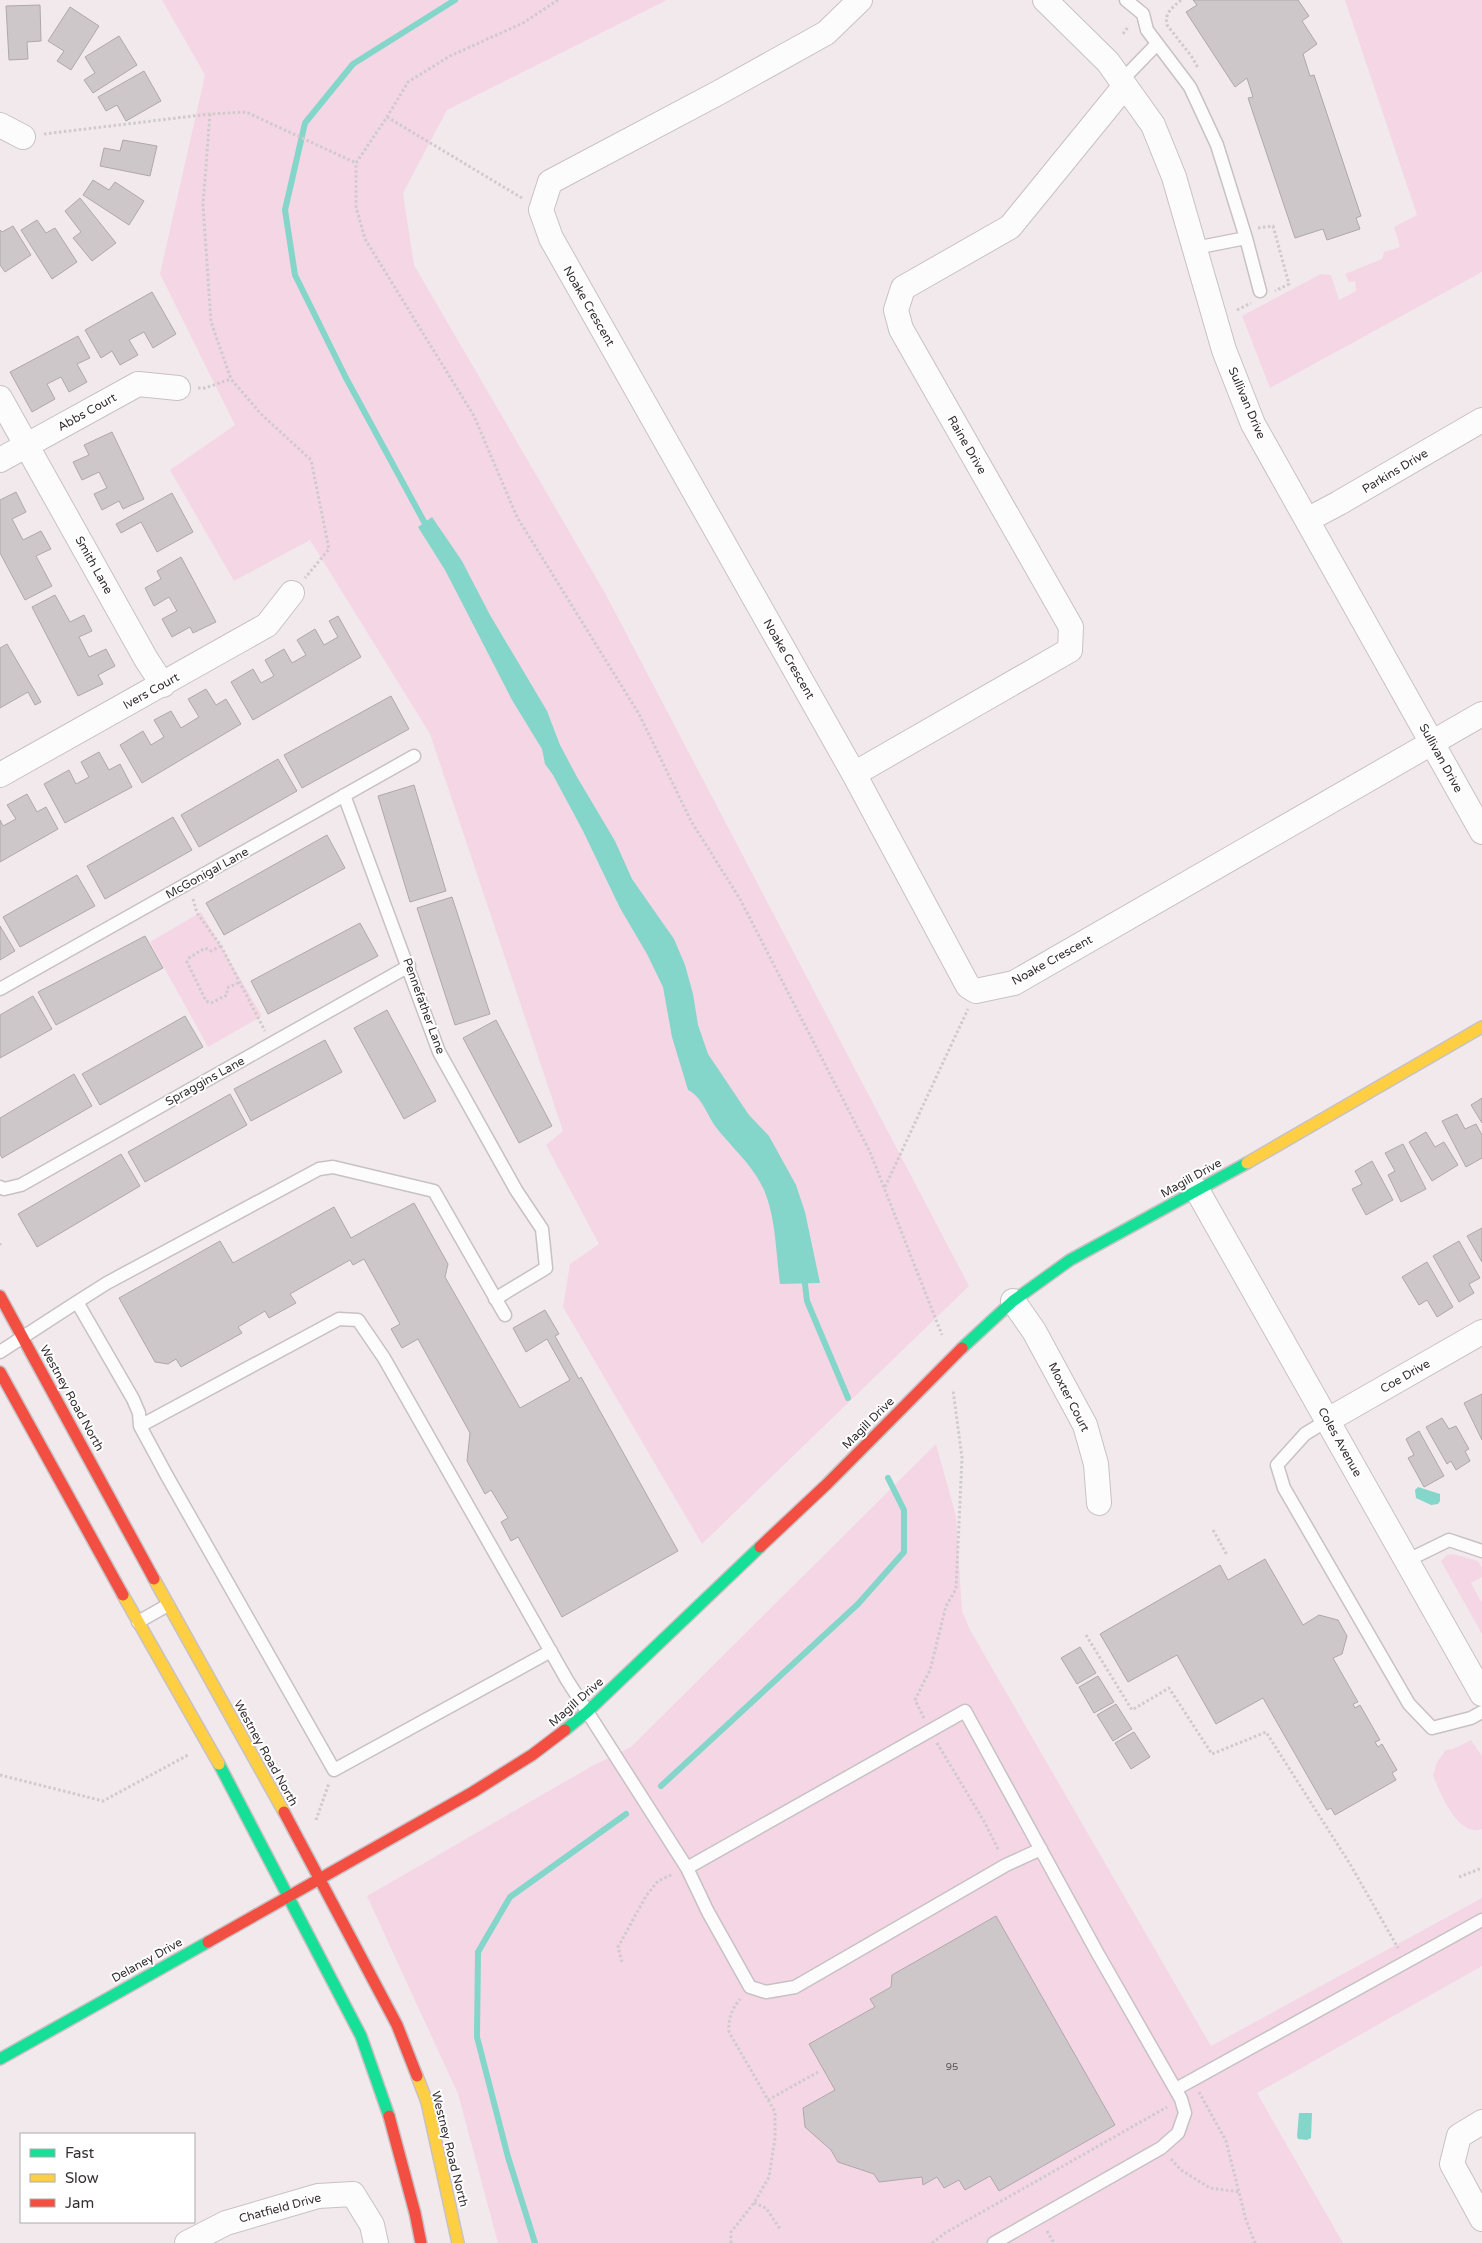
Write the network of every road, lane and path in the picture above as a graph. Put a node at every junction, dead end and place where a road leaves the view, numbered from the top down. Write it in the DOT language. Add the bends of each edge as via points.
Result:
graph roads {
  1 [pos="558,0"];
  2 [pos="860,0"];
  3 [pos="1046,0"];
  4 [pos="1126,0"];
  5 [pos="1128,27"];
  6 [pos="1123,34"];
  7 [pos="1157,44"];
  8 [pos="1123,84"];
  9 [pos="210,114"];
  10 [pos="387,117"];
  11 [pos="0,125"];
  12 [pos="23,136"];
  13 [pos="356,163"];
  14 [pos="541,210"];
  15 [pos="1246,238"];
  16 [pos="1195,248"];
  17 [pos="1260,291"];
  18 [pos="231,379"];
  19 [pos="178,388"];
  20 [pos="0,398"];
  21 [pos="1482,420"];
  22 [pos="25,446"];
  23 [pos="0,460"];
  24 [pos="1306,520"];
  25 [pos="292,593"];
  26 [pos="163,685"];
  27 [pos="1482,714"];
  28 [pos="1433,742"];
  29 [pos="414,756"];
  30 [pos="854,774"];
  31 [pos="0,776"];
  32 [pos="344,795"];
  33 [pos="1482,832"];
  34 [pos="188,884"];
  35 [pos="221,946"];
  36 [pos="409,966"];
  37 [pos="240,982"];
  38 [pos="0,990"];
  39 [pos="976,991"];
  40 [pos="1482,1027"];
  41 [pos="272,1044"];
  42 [pos="0,1187"];
  43 [pos="885,1188"];
  44 [pos="1197,1190"];
  45 [pos="0,1243"];
  46 [pos="0,1248"];
  47 [pos="0,1296"];
  48 [pos="495,1299"];
  49 [pos="1014,1301"];
  50 [pos="77,1302"];
  51 [pos="505,1315"];
  52 [pos="1482,1332"];
  53 [pos="24,1338"];
  54 [pos="0,1352"];
  55 [pos="947,1362"];
  56 [pos="0,1372"];
  57 [pos="1328,1420"];
  58 [pos="140,1426"];
  59 [pos="1099,1503"];
  60 [pos="1213,1530"];
  61 [pos="1482,1551"];
  62 [pos="1227,1555"];
  63 [pos="1406,1561"];
  64 [pos="168,1604"];
  65 [pos="138,1622"];
  66 [pos="1086,1636"];
  67 [pos="551,1651"];
  68 [pos="1482,1694"];
  69 [pos="587,1712"];
  70 [pos="1482,1712"];
  71 [pos="930,1731"];
  72 [pos="188,1755"];
  73 [pos="334,1770"];
  74 [pos="0,1775"];
  75 [pos="314,1825"];
  76 [pos="1041,1849"];
  77 [pos="1006,1865"];
  78 [pos="687,1868"];
  79 [pos="1482,1868"];
  80 [pos="1460,1877"];
  81 [pos="321,1879"];
  82 [pos="308,1887"];
  83 [pos="288,1898"];
  84 [pos="1482,1920"];
  85 [pos="622,1962"];
  86 [pos="1406,1962"];
  87 [pos="750,1987"];
  88 [pos="0,2059"];
  89 [pos="818,2072"];
  90 [pos="1193,2080"];
  91 [pos="1178,2094"];
  92 [pos="768,2100"];
  93 [pos="1482,2122"];
  94 [pos="1161,2148"];
  95 [pos="1240,2192"];
  96 [pos="754,2203"];
  97 [pos="1482,2219"];
  98 [pos="780,2229"];
  99 [pos="188,2243"];
  100 [pos="376,2243"];
  101 [pos="421,2243"];
  102 [pos="458,2243"];
  103 [pos="731,2243"];
  104 [pos="932,2243"];
  105 [pos="994,2243"];
  106 [pos="1255,2243"];
  1 -- 10 [label="path" via="523,23 450,56 408,82"];
  2 -- 14 [label="street" via="826,33 550,182"];
  3 -- 8 [label="street, Sullivan Drive" via="1108,62"];
  4 -- 7 [label="lane" via="1147,11 1147,30"];
  5 -- 6 [label="path"];
  7 -- 8 [label="lane"];
  7 -- 15 [label="lane" via="1190,87 1217,145"];
  8 -- 16 [label="street, Sullivan Drive" via="1153,125 1174,177"];
  8 -- 30 [label="street, Raine Drive" via="1010,227 903,288 896,310 901,329 1071,627 1070,650"];
  9 -- 12 [label="path"];
  9 -- 13 [label="path" via="246,112"];
  9 -- 18 [label="path" via="203,205 211,322"];
  10 -- 13 [label="path"];
  10 -- 14 [label="path"];
  11 -- 12 [label="street"];
  13 -- 43 [label="path" via="356,207 365,239 474,416 516,517 639,714 691,821 740,899 870,1152"];
  14 -- 30 [label="street, Noake Crescent" via="551,238"];
  15 -- 16 [label="lane"];
  15 -- 17 [label="lane"];
  16 -- 24 [label="street, Sullivan Drive" via="1224,350 1253,424"];
  18 -- 19 [label="path" via="205,388"];
  18 -- 25 [label="path" via="260,414 310,460 329,549"];
  19 -- 22 [label="street, Abbs Court" via="138,384"];
  20 -- 22 [label="street, Smith Lane"];
  21 -- 24 [label="street, Parkins Drive" via="1340,504"];
  22 -- 23 [label="street, Abbs Court"];
  22 -- 26 [label="street, Smith Lane"];
  24 -- 28 [label="street, Sullivan Drive"];
  25 -- 26 [label="street, Ivers Court" via="267,625"];
  26 -- 31 [label="street, Ivers Court"];
  27 -- 28 [label="street, Noake Crescent"];
  28 -- 33 [label="street, Sullivan Drive"];
  28 -- 39 [label="street, Noake Crescent" via="1014,982"];
  29 -- 32 [label="lane, McGonigal Lane"];
  30 -- 39 [label="street, Noake Crescent" via="968,986"];
  32 -- 34 [label="lane, McGonigal Lane"];
  32 -- 36 [label="lane, Pennefather Lane"];
  34 -- 35 [label="path" via="197,913"];
  34 -- 38 [label="lane, McGonigal Lane"];
  35 -- 37 [label="path"];
  35 -- 37 [label="path" via="211,951 205,948 187,962 206,1001 211,1003 227,995 227,988"];
  36 -- 41 [label="lane, Spraggins Lane"];
  36 -- 48 [label="lane, Pennefather Lane" via="439,1052 516,1190 542,1229 546,1268"];
  37 -- 41 [label="path"];
  39 -- 43 [label="path"];
  40 -- 44 [label="main road, Magill Drive"];
  41 -- 42 [label="lane, Spraggins Lane" via="21,1185 4,1190"];
  43 -- 55 [label="path" via="946,1343"];
  44 -- 49 [label="main road, Magill Drive" via="1070,1260"];
  44 -- 57 [label="street, Coles Avenue"];
  45 -- 46 [label="path"];
  47 -- 53 [label="main road, Westney Road North"];
  48 -- 50 [label="lane" via="434,1191 333,1167 310,1174"];
  48 -- 51 [label="lane"];
  49 -- 55 [label="main road, Magill Drive"];
  49 -- 59 [label="street, Moxter Court" via="1085,1425 1096,1464"];
  50 -- 53 [label="lane"];
  50 -- 58 [label="lane" via="133,1399 139,1412"];
  52 -- 57 [label="street, Coe Drive"];
  53 -- 54 [label="lane"];
  53 -- 64 [label="main road, Westney Road North"];
  55 -- 69 [label="main road, Magill Drive" via="827,1484"];
  55 -- 71 [label="path" via="962,1458 956,1589 946,1606 930,1670 915,1700"];
  56 -- 65 [label="main road"];
  57 -- 63 [label="street, Coles Avenue"];
  57 -- 70 [label="lane" via="1305,1434 1277,1465 1284,1488 1409,1704 1432,1728"];
  58 -- 67 [label="lane" via="339,1318 358,1320 384,1358"];
  58 -- 73 [label="lane"];
  60 -- 62 [label="path"];
  61 -- 63 [label="lane" via="1449,1540"];
  63 -- 68 [label="street, Coles Avenue"];
  64 -- 65 [label="lane"];
  64 -- 81 [label="main road, Westney Road North"];
  65 -- 83 [label="main road" via="209,1745"];
  66 -- 86 [label="path" via="1132,1710 1169,1688 1212,1754 1266,1732 1350,1864"];
  67 -- 69 [label="lane"];
  67 -- 73 [label="lane"];
  69 -- 78 [label="lane"];
  69 -- 81 [label="main road, Magill Drive" via="566,1731 500,1777"];
  71 -- 76 [label="lane" via="965,1711"];
  71 -- 77 [label="path"];
  71 -- 78 [label="lane"];
  72 -- 74 [label="path" via="102,1801"];
  73 -- 75 [label="path"];
  76 -- 77 [label="lane"];
  76 -- 91 [label="lane"];
  77 -- 87 [label="lane" via="795,1987 766,1992"];
  78 -- 85 [label="path" via="658,1882 646,1896 618,1947"];
  78 -- 87 [label="lane"];
  79 -- 80 [label="path"];
  81 -- 82 [label="main road, Magill Drive"];
  81 -- 102 [label="main road, Westney Road North" via="397,2026 427,2102"];
  82 -- 83 [label="main road, Delaney Drive"];
  83 -- 88 [label="main road, Delaney Drive"];
  83 -- 101 [label="main road" via="361,2036 387,2110"];
  84 -- 86 [label="lane"];
  86 -- 90 [label="lane"];
  87 -- 92 [label="path" via="731,2010 729,2032"];
  89 -- 92 [label="path"];
  90 -- 91 [label="lane"];
  90 -- 95 [label="path" via="1226,2141"];
  91 -- 94 [label="lane" via="1185,2113 1178,2133"];
  91 -- 104 [label="path"];
  92 -- 96 [label="path" via="775,2112 775,2138 769,2177"];
  93 -- 97 [label="street" via="1459,2136 1452,2164"];
  94 -- 95 [label="path" via="1181,2170 1210,2188"];
  94 -- 105 [label="lane"];
  95 -- 106 [label="path"];
  96 -- 98 [label="path" via="766,2208"];
  96 -- 103 [label="path" via="731,2232"];
  99 -- 100 [label="street, Chatfield Drive" via="235,2220 318,2196 354,2194 372,2225"];
}
